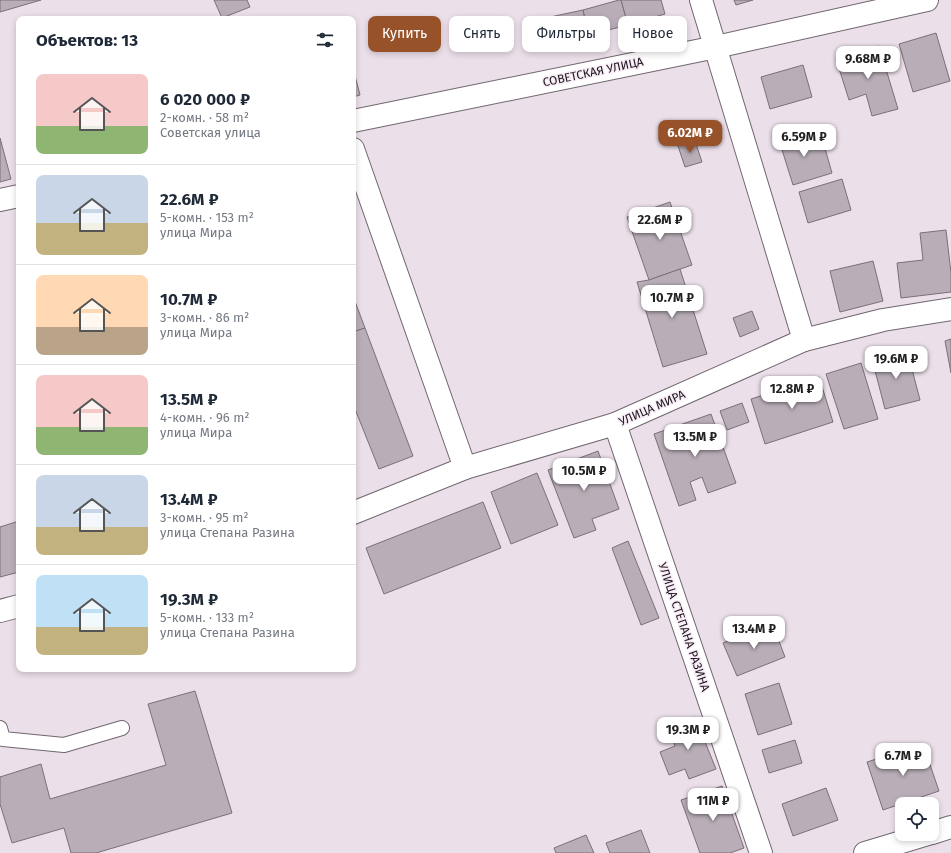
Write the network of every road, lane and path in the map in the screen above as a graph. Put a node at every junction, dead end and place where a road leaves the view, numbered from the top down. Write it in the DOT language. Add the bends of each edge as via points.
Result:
graph roads {
  1 [pos="701,0"];
  2 [pos="926,0"];
  3 [pos="716,46"];
  4 [pos="356,120"];
  5 [pos="356,159"];
  6 [pos="16,197"];
  7 [pos="0,200"];
  8 [pos="951,310"];
  9 [pos="804,340"];
  10 [pos="615,424"];
  11 [pos="465,468"];
  12 [pos="356,512"];
  13 [pos="16,607"];
  14 [pos="0,611"];
  15 [pos="0,728"];
  16 [pos="122,728"];
  17 [pos="951,827"];
  18 [pos="939,831"];
  19 [pos="905,841"];
  20 [pos="762,853"];
  21 [pos="865,853"];
  1 -- 3 [label="street"];
  2 -- 3 [label="street, СОВЕТСКАЯ УЛИЦА"];
  3 -- 4 [label="street, СОВЕТСКАЯ УЛИЦА"];
  3 -- 9 [label="street"];
  5 -- 11 [label="street"];
  6 -- 7 [label="street"];
  8 -- 9 [label="street, УЛИЦА МИРА" via="883,320"];
  9 -- 10 [label="street, УЛИЦА МИРА"];
  10 -- 11 [label="street, УЛИЦА МИРА"];
  10 -- 20 [label="street, УЛИЦА СТЕПАНА РАЗИНА"];
  11 -- 12 [label="street, УЛИЦА МИРА"];
  13 -- 14 [label="street"];
  15 -- 16 [label="lane" via="3,739 64,745"];
  17 -- 18 [label="street"];
  19 -- 21 [label="street"];
}
